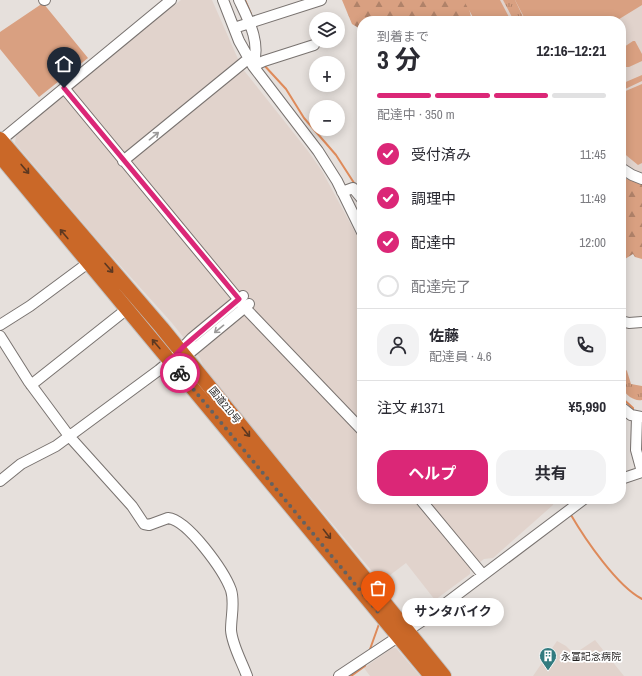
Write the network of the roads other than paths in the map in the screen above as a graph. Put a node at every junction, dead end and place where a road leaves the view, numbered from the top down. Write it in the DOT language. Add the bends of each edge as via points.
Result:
graph roads {
  1 [pos="171,0"];
  2 [pos="223,0"];
  3 [pos="239,0"];
  4 [pos="320,0"];
  5 [pos="252,22"];
  6 [pos="234,28"];
  7 [pos="309,46"];
  8 [pos="256,62"];
  9 [pos="66,87"];
  10 [pos="0,140"];
  11 [pos="0,156"];
  12 [pos="126,159"];
  13 [pos="626,172"];
  14 [pos="642,179"];
  15 [pos="342,192"];
  16 [pos="357,193"];
  17 [pos="357,222"];
  18 [pos="88,263"];
  19 [pos="244,302"];
  20 [pos="127,309"];
  21 [pos="626,322"];
  22 [pos="642,322"];
  23 [pos="0,325"];
  24 [pos="0,336"];
  25 [pos="182,353"];
  26 [pos="170,361"];
  27 [pos="31,385"];
  28 [pos="626,411"];
  29 [pos="639,417"];
  30 [pos="357,419"];
  31 [pos="357,425"];
  32 [pos="69,436"];
  33 [pos="642,472"];
  34 [pos="626,477"];
  35 [pos="0,481"];
  36 [pos="424,504"];
  37 [pos="429,504"];
  38 [pos="574,504"];
  39 [pos="485,574"];
  40 [pos="403,633"];
  41 [pos="247,676"];
  42 [pos="339,676"];
  43 [pos="431,676"];
  44 [pos="444,676"];
  1 -- 9 [label="street"];
  2 -- 6 [label="street"];
  3 -- 5 [label="street"];
  4 -- 5 [label="street"];
  5 -- 6 [label="street"];
  5 -- 8 [label="street"];
  6 -- 8 [label="street"];
  7 -- 8 [label="street"];
  12 -- 8 [label="street, one-way"];
  8 -- 15 [label="street" via="270,90 310,140"];
  9 -- 10 [label="street"];
  9 -- 12 [label="street"];
  10 -- 25 [label="highway, 国道210号, one-way"];
  18 -- 11 [label="highway, 国道210号, one-way"];
  12 -- 19 [label="street"];
  13 -- 14 [label="street"];
  15 -- 16 [label="street" via="353,188"];
  15 -- 17 [label="street"];
  18 -- 20 [label="highway, 国道210号"];
  18 -- 23 [label="street"];
  19 -- 25 [label="street"];
  19 -- 30 [label="street"];
  19 -- 31 [label="street"];
  26 -- 20 [label="highway, 国道210号, one-way"];
  20 -- 27 [label="street"];
  21 -- 22 [label="street"];
  24 -- 27 [label="street"];
  25 -- 26 [label="street"];
  25 -- 40 [label="highway, 国道210号, one-way"];
  26 -- 32 [label="street"];
  26 -- 40 [label="highway, 国道210号"];
  27 -- 32 [label="street"];
  28 -- 29 [label="street"];
  29 -- 33 [label="street" via="636,450"];
  32 -- 35 [label="street" via="43,455 21,464"];
  32 -- 41 [label="street" via="146,525 168,518 177,522 196,538 220,570 232,594 232,634"];
  33 -- 34 [label="street"];
  36 -- 39 [label="street"];
  37 -- 39 [label="street"];
  38 -- 39 [label="street"];
  39 -- 40 [label="street"];
  40 -- 42 [label="street"];
  40 -- 43 [label="highway, 国道210号"];
  40 -- 44 [label="highway, 国道210号"];
}
